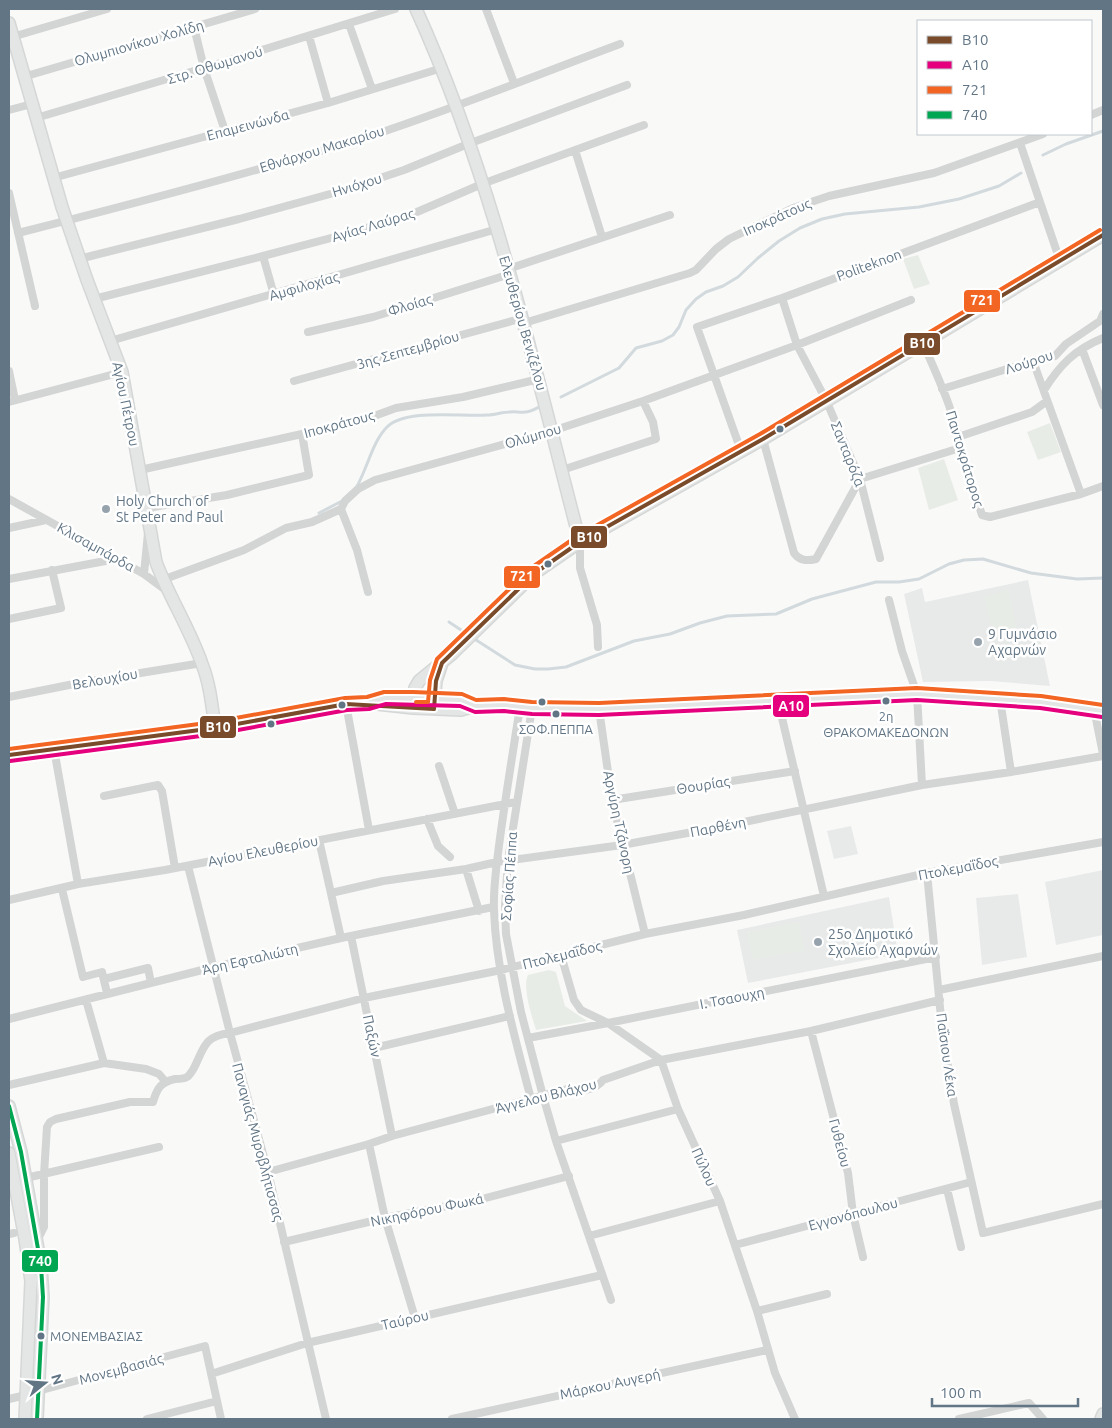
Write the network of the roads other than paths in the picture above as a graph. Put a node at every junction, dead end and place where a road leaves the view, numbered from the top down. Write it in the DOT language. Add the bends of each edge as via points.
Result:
graph roads {
  1 [pos="107,9"];
  2 [pos="255,9"];
  3 [pos="395,9"];
  4 [pos="416,9"];
  5 [pos="486,9"];
  6 [pos="9,23"];
  7 [pos="349,24"];
  8 [pos="194,27"];
  9 [pos="309,36"];
  10 [pos="12,38"];
  11 [pos="620,44"];
  12 [pos="204,68"];
  13 [pos="442,68"];
  14 [pos="23,77"];
  15 [pos="514,83"];
  16 [pos="627,85"];
  17 [pos="372,89"];
  18 [pos="328,103"];
  19 [pos="32,104"];
  20 [pos="455,106"];
  21 [pos="9,110"];
  22 [pos="36,118"];
  23 [pos="644,125"];
  24 [pos="225,131"];
  25 [pos="1040,135"];
  26 [pos="1020,143"];
  27 [pos="468,144"];
  28 [pos="575,150"];
  29 [pos="53,178"];
  30 [pos="482,184"];
  31 [pos="9,193"];
  32 [pos="1040,202"];
  33 [pos="670,215"];
  34 [pos="66,221"];
  35 [pos="497,229"];
  36 [pos="18,233"];
  37 [pos="1103,235"];
  38 [pos="602,237"];
  39 [pos="262,256"];
  40 [pos="79,259"];
  41 [pos="1060,260"];
  42 [pos="509,272"];
  43 [pos="274,295"];
  44 [pos="782,298"];
  45 [pos="94,299"];
  46 [pos="911,300"];
  47 [pos="35,306"];
  48 [pos="1103,314"];
  49 [pos="523,320"];
  50 [pos="308,332"];
  51 [pos="1103,338"];
  52 [pos="110,341"];
  53 [pos="923,343"];
  54 [pos="798,345"];
  55 [pos="1082,349"];
  56 [pos="1033,361"];
  57 [pos="9,371"];
  58 [pos="122,372"];
  59 [pos="715,375"];
  60 [pos="539,379"];
  61 [pos="294,381"];
  62 [pos="942,389"];
  63 [pos="1044,390"];
  64 [pos="826,400"];
  65 [pos="12,401"];
  66 [pos="643,401"];
  67 [pos="1048,401"];
  68 [pos="1103,405"];
  69 [pos="552,431"];
  70 [pos="302,434"];
  71 [pos="958,437"];
  72 [pos="763,439"];
  73 [pos="960,448"];
  74 [pos="741,451"];
  75 [pos="140,470"];
  76 [pos="562,470"];
  77 [pos="860,479"];
  78 [pos="1103,486"];
  79 [pos="1081,494"];
  80 [pos="9,499"];
  81 [pos="147,508"];
  82 [pos="341,509"];
  83 [pos="46,520"];
  84 [pos="9,528"];
  85 [pos="580,542"];
  86 [pos="880,558"];
  87 [pos="116,559"];
  88 [pos="52,570"];
  89 [pos="144,574"];
  90 [pos="9,578"];
  91 [pos="162,580"];
  92 [pos="368,592"];
  93 [pos="889,600"];
  94 [pos="175,605"];
  95 [pos="9,619"];
  96 [pos="598,646"];
  97 [pos="202,663"];
  98 [pos="442,663"];
  99 [pos="917,694"];
  100 [pos="9,697"];
  101 [pos="1000,699"];
  102 [pos="778,702"];
  103 [pos="413,703"];
  104 [pos="346,704"];
  105 [pos="434,704"];
  106 [pos="526,708"];
  107 [pos="599,709"];
  108 [pos="1099,710"];
  109 [pos="215,728"];
  110 [pos="54,749"];
  111 [pos="1103,754"];
  112 [pos="9,755"];
  113 [pos="439,766"];
  114 [pos="794,771"];
  115 [pos="1011,772"];
  116 [pos="922,785"];
  117 [pos="104,796"];
  118 [pos="612,800"];
  119 [pos="516,802"];
  120 [pos="504,804"];
  121 [pos="804,810"];
  122 [pos="455,814"];
  123 [pos="427,819"];
  124 [pos="369,830"];
  125 [pos="319,840"];
  126 [pos="1103,842"];
  127 [pos="622,845"];
  128 [pos="450,857"];
  129 [pos="508,860"];
  130 [pos="497,862"];
  131 [pos="188,866"];
  132 [pos="175,868"];
  133 [pos="466,868"];
  134 [pos="927,873"];
  135 [pos="78,884"];
  136 [pos="62,889"];
  137 [pos="332,894"];
  138 [pos="824,896"];
  139 [pos="9,900"];
  140 [pos="493,907"];
  141 [pos="479,911"];
  142 [pos="645,934"];
  143 [pos="351,936"];
  144 [pos="341,938"];
  145 [pos="561,955"];
  146 [pos="1103,956"];
  147 [pos="936,957"];
  148 [pos="214,967"];
  149 [pos="511,967"];
  150 [pos="501,970"];
  151 [pos="104,979"];
  152 [pos="151,983"];
  153 [pos="939,990"];
  154 [pos="107,993"];
  155 [pos="364,998"];
  156 [pos="86,1000"];
  157 [pos="940,1000"];
  158 [pos="510,1016"];
  159 [pos="9,1019"];
  160 [pos="608,1023"];
  161 [pos="811,1031"];
  162 [pos="230,1033"];
  163 [pos="528,1038"];
  164 [pos="374,1048"];
  165 [pos="661,1060"];
  166 [pos="104,1063"];
  167 [pos="165,1081"];
  168 [pos="9,1085"];
  169 [pos="543,1096"];
  170 [pos="531,1099"];
  171 [pos="9,1106"];
  172 [pos="678,1109"];
  173 [pos="392,1136"];
  174 [pos="556,1141"];
  175 [pos="368,1144"];
  176 [pos="159,1147"];
  177 [pos="9,1153"];
  178 [pos="11,1170"];
  179 [pos="268,1172"];
  180 [pos="44,1174"];
  181 [pos="569,1176"];
  182 [pos="26,1178"];
  183 [pos="971,1182"];
  184 [pos="947,1189"];
  185 [pos="720,1201"];
  186 [pos="1103,1204"];
  187 [pos="853,1214"];
  188 [pos="385,1218"];
  189 [pos="589,1236"];
  190 [pos="31,1238"];
  191 [pos="284,1242"];
  192 [pos="735,1245"];
  193 [pos="961,1247"];
  194 [pos="863,1257"];
  195 [pos="602,1275"];
  196 [pos="828,1294"];
  197 [pos="611,1300"];
  198 [pos="757,1311"];
  199 [pos="414,1318"];
  200 [pos="307,1343"];
  201 [pos="768,1350"];
  202 [pos="211,1374"];
  203 [pos="38,1391"];
  204 [pos="26,1395"];
  205 [pos="9,1399"];
  206 [pos="217,1401"];
  207 [pos="1103,1414"];
  208 [pos="25,1419"];
  209 [pos="37,1419"];
  210 [pos="148,1419"];
  211 [pos="221,1419"];
  212 [pos="326,1419"];
  213 [pos="452,1419"];
  214 [pos="795,1419"];
  215 [pos="959,1419"];
  216 [pos="1043,1419"];
  217 [pos="1100,1419"];
  1 -- 10 [label="street"];
  2 -- 8 [label="street, Ολυμπιονίκου Χολίδη"];
  3 -- 7 [label="street, Στρ. Οθωμανού"];
  4 -- 13 [label="main road, Ελευθερίου Βενιζέλου"];
  5 -- 15 [label="street"];
  6 -- 10 [label="main road, Αγίου Πέτρου"];
  7 -- 9 [label="street, Στρ. Οθωμανού"];
  7 -- 17 [label="street"];
  8 -- 12 [label="street"];
  8 -- 14 [label="street, Ολυμπιονίκου Χολίδη"];
  9 -- 12 [label="street, Στρ. Οθωμανού"];
  9 -- 18 [label="street"];
  10 -- 14 [label="main road, Αγίου Πέτρου"];
  11 -- 15 [label="street, Εθνάρχου Μακαρίου"];
  12 -- 22 [label="street, Στρ. Οθωμανού"];
  12 -- 24 [label="street"];
  13 -- 17 [label="street, Επαμεινώνδα"];
  13 -- 20 [label="main road, Ελευθερίου Βενιζέλου"];
  14 -- 19 [label="main road, Αγίου Πέτρου"];
  15 -- 20 [label="street, Εθνάρχου Μακαρίου"];
  16 -- 27 [label="street, Ηνιόχου"];
  17 -- 18 [label="street, Επαμεινώνδα"];
  18 -- 24 [label="street, Επαμεινώνδα"];
  19 -- 21 [label="street"];
  19 -- 22 [label="main road, Αγίου Πέτρου"];
  20 -- 27 [label="main road, Ελευθερίου Βενιζέλου"];
  20 -- 34 [label="street, Εθνάρχου Μακαρίου" via="294,159"];
  22 -- 29 [label="main road, Αγίου Πέτρου"];
  23 -- 28 [label="street, Αγίας Λαύρας"];
  24 -- 29 [label="street, Επαμεινώνδα"];
  25 -- 26 [label="street, Ιποκράτους"];
  26 -- 32 [label="street"];
  26 -- 49 [label="street, Ιποκράτους" via="934,173 805,204 728,239 690,273"];
  27 -- 30 [label="main road, Ελευθερίου Βενιζέλου"];
  27 -- 40 [label="street, Ηνιόχου" via="341,191"];
  28 -- 30 [label="street, Αγίας Λαύρας"];
  28 -- 38 [label="street"];
  29 -- 34 [label="main road, Αγίου Πέτρου"];
  30 -- 35 [label="main road, Ελευθερίου Βενιζέλου"];
  30 -- 39 [label="street, Αγίας Λαύρας" via="417,212"];
  31 -- 36 [label="street"];
  32 -- 41 [label="street"];
  32 -- 44 [label="street, Politeknon"];
  33 -- 38 [label="street, Φλοίας"];
  34 -- 36 [label="street, Εθνάρχου Μακαρίου"];
  34 -- 40 [label="main road, Αγίου Πέτρου"];
  35 -- 42 [label="main road, Ελευθερίου Βενιζέλου"];
  35 -- 43 [label="street, Αμφιλοχίας"];
  36 -- 47 [label="street"];
  37 -- 41 [label="main road"];
  38 -- 42 [label="street, Φλοίας"];
  39 -- 43 [label="street"];
  39 -- 45 [label="street, Αγίας Λαύρας"];
  40 -- 45 [label="main road, Αγίου Πέτρου"];
  41 -- 53 [label="main road"];
  42 -- 49 [label="main road, Ελευθερίου Βενιζέλου"];
  42 -- 50 [label="street, Φλοίας" via="374,317"];
  43 -- 52 [label="street, Αμφιλοχίας"];
  44 -- 54 [label="street, Σανταρόζα"];
  44 -- 59 [label="street, Politeknon" via="698,327"];
  45 -- 52 [label="main road, Αγίου Πέτρου"];
  46 -- 54 [label="street, Ολύμπου"];
  48 -- 56 [label="street, Λούρου" via="1100,321 1066,344 1055,356"];
  49 -- 60 [label="main road, Ελευθερίου Βενιζέλου"];
  49 -- 61 [label="street, 3ης Σεπτεμβρίου"];
  51 -- 55 [label="street"];
  52 -- 58 [label="main road, Αγίου Πέτρου"];
  53 -- 62 [label="street, Παντοκράτορος"];
  53 -- 64 [label="main road"];
  54 -- 59 [label="street, Ολύμπου"];
  54 -- 64 [label="street, Σανταρόζα"];
  55 -- 63 [label="street" via="1058,368"];
  55 -- 68 [label="street"];
  56 -- 62 [label="street, Λούρου"];
  56 -- 63 [label="street"];
  57 -- 65 [label="street"];
  58 -- 65 [label="street"];
  58 -- 75 [label="main road, Αγίου Πέτρου"];
  59 -- 66 [label="street, Ολύμπου"];
  59 -- 74 [label="street"];
  60 -- 69 [label="main road, Ελευθερίου Βενιζέλου"];
  60 -- 70 [label="street, Ιποκράτους" via="463,397 396,408"];
  62 -- 71 [label="street, Παντοκράτορος"];
  63 -- 67 [label="street"];
  64 -- 72 [label="main road"];
  64 -- 77 [label="street, Σανταρόζα"];
  66 -- 69 [label="street, Ολύμπου"];
  66 -- 76 [label="street" via="653,422 656,439"];
  67 -- 71 [label="street" via="1032,412"];
  67 -- 79 [label="street"];
  69 -- 76 [label="main road, Ελευθερίου Βενιζέλου"];
  69 -- 82 [label="street, Ολύμπου" via="375,480 358,489"];
  70 -- 75 [label="street, Ιποκράτους"];
  70 -- 81 [label="street" via="309,475 227,495"];
  71 -- 73 [label="street, Παντοκράτορος"];
  72 -- 74 [label="main road"];
  72 -- 77 [label="street" via="798,558 816,559"];
  73 -- 77 [label="street"];
  73 -- 79 [label="street, Παντοκράτορος" via="982,515 990,517"];
  74 -- 85 [label="main road"];
  75 -- 81 [label="main road, Αγίου Πέτρου"];
  76 -- 85 [label="main road, Ελευθερίου Βενιζέλου"];
  77 -- 86 [label="street, Σανταρόζα"];
  78 -- 79 [label="street, Παντοκράτορος"];
  80 -- 83 [label="street, Κλισαμπάρδα"];
  81 -- 89 [label="street"];
  81 -- 91 [label="main road, Αγίου Πέτρου"];
  82 -- 91 [label="street, Ολύμπου" via="312,522 286,528 244,550"];
  82 -- 92 [label="street" via="357,550"];
  83 -- 84 [label="street"];
  83 -- 87 [label="street, Κλισαμπάρδα"];
  85 -- 96 [label="street, Ελευθερίου Βενιζέλου" via="580,568 597,625"];
  85 -- 98 [label="main road" via="535,573"];
  87 -- 88 [label="street"];
  87 -- 89 [label="street, Κλισαμπάρδα"];
  88 -- 90 [label="street"];
  88 -- 95 [label="street" via="61,608"];
  89 -- 94 [label="street, Κλισαμπάρδα" via="169,593"];
  91 -- 94 [label="main road, Αγίου Πέτρου"];
  93 -- 99 [label="street"];
  94 -- 97 [label="main road, Αγίου Πέτρου"];
  97 -- 100 [label="street, Βελουχίου"];
  97 -- 109 [label="main road, Αγίου Πέτρου"];
  98 -- 103 [label="main road" via="419,681"];
  98 -- 105 [label="main road" via="436,680"];
  99 -- 101 [label="main road"];
  99 -- 102 [label="main road"];
  99 -- 116 [label="street"];
  101 -- 108 [label="main road"];
  101 -- 115 [label="street"];
  102 -- 107 [label="main road"];
  102 -- 114 [label="street"];
  103 -- 104 [label="main road"];
  103 -- 105 [label="main road"];
  104 -- 109 [label="main road"];
  104 -- 124 [label="street"];
  105 -- 106 [label="main road" via="461,700 475,706"];
  106 -- 107 [label="main road"];
  106 -- 119 [label="street, Σοφίας Πέππα"];
  106 -- 120 [label="street, Σοφίας Πέππα"];
  107 -- 118 [label="street, Αργύρη Τζάνορη"];
  108 -- 111 [label="street"];
  109 -- 110 [label="main road"];
  110 -- 112 [label="main road"];
  110 -- 135 [label="street"];
  111 -- 115 [label="street, Παρθένη"];
  113 -- 122 [label="street"];
  114 -- 118 [label="street, Θουρίας"];
  114 -- 121 [label="street"];
  115 -- 116 [label="street, Παρθένη"];
  116 -- 121 [label="street, Παρθένη"];
  117 -- 132 [label="street" via="158,785 162,791"];
  118 -- 127 [label="street, Αργύρη Τζάνορη"];
  119 -- 120 [label="street, Αγίου Ελευθερίου"];
  119 -- 129 [label="street, Σοφίας Πέππα"];
  120 -- 122 [label="street, Αγίου Ελευθερίου"];
  120 -- 130 [label="street, Σοφίας Πέππα"];
  121 -- 127 [label="street, Παρθένη"];
  121 -- 138 [label="street"];
  122 -- 123 [label="street, Αγίου Ελευθερίου"];
  123 -- 124 [label="street, Αγίου Ελευθερίου"];
  123 -- 128 [label="street" via="438,846"];
  124 -- 125 [label="street, Αγίου Ελευθερίου"];
  125 -- 131 [label="street, Αγίου Ελευθερίου"];
  125 -- 137 [label="street"];
  126 -- 134 [label="street, Πτολεμαΐδος"];
  127 -- 129 [label="street, Παρθένη"];
  127 -- 142 [label="street, Αργύρη Τζάνορη"];
  129 -- 130 [label="street, Παρθένη"];
  129 -- 149 [label="street, Σοφίας Πέππα" via="505,906"];
  130 -- 133 [label="street, Παρθένη"];
  130 -- 140 [label="street, Σοφίας Πέππα"];
  131 -- 132 [label="street, Αγίου Ελευθερίου"];
  131 -- 148 [label="street, Παναγιάς Μυροβλήτισσας"];
  132 -- 135 [label="street, Αγίου Ελευθερίου"];
  133 -- 137 [label="street, Παρθένη" via="383,881"];
  133 -- 141 [label="street"];
  134 -- 138 [label="street, Πτολεμαΐδος"];
  134 -- 147 [label="street, Παΐσιου Λέκα"];
  135 -- 136 [label="street, Αγίου Ελευθερίου"];
  136 -- 139 [label="street, Αγίου Ελευθερίου"];
  136 -- 151 [label="street" via="83,977 102,972"];
  137 -- 144 [label="street"];
  138 -- 142 [label="street, Πτολεμαΐδος"];
  140 -- 141 [label="street, Άρη Εφταλιώτη"];
  140 -- 150 [label="street, Σοφίας Πέππα"];
  141 -- 143 [label="street, Άρη Εφταλιώτη"];
  142 -- 145 [label="street, Πτολεμαΐδος"];
  143 -- 144 [label="street, Άρη Εφταλιώτη"];
  143 -- 155 [label="street, Παξών"];
  144 -- 148 [label="street, Άρη Εφταλιώτη"];
  145 -- 149 [label="street, Πτολεμαΐδος"];
  145 -- 160 [label="street" via="576,1005"];
  146 -- 153 [label="street"];
  147 -- 153 [label="street, Παΐσιου Λέκα"];
  147 -- 160 [label="street, Ι. Τσαουχη"];
  148 -- 152 [label="street, Άρη Εφταλιώτη"];
  148 -- 162 [label="street, Παναγιάς Μυροβλήτισσας"];
  149 -- 150 [label="street, Πτολεμαΐδος"];
  149 -- 163 [label="street, Σοφίας Πέππα"];
  150 -- 155 [label="street, Πτολεμαΐδος"];
  150 -- 158 [label="street, Σοφίας Πέππα"];
  151 -- 152 [label="street" via="148,968"];
  151 -- 154 [label="street"];
  152 -- 154 [label="street, Άρη Εφταλιώτη"];
  153 -- 157 [label="street, Παΐσιου Λέκα"];
  154 -- 156 [label="street, Άρη Εφταλιώτη"];
  155 -- 162 [label="street, Πτολεμαΐδος"];
  155 -- 164 [label="street, Παξών"];
  156 -- 159 [label="street, Άρη Εφταλιώτη"];
  156 -- 166 [label="street"];
  157 -- 161 [label="street, Άγγελου Βλάχου"];
  157 -- 183 [label="street, Παΐσιου Λέκα" via="954,1104"];
  158 -- 164 [label="street"];
  158 -- 170 [label="street, Σοφίας Πέππα"];
  160 -- 163 [label="street, Ι. Τσαουχη"];
  160 -- 165 [label="street"];
  161 -- 165 [label="street, Άγγελου Βλάχου"];
  161 -- 187 [label="street, Γυθείου" via="848,1173"];
  162 -- 167 [label="street, Πτολεμαΐδος" via="209,1039 186,1078"];
  162 -- 179 [label="street, Παναγιάς Μυροβλήτισσας"];
  163 -- 169 [label="street, Σοφίας Πέππα"];
  164 -- 173 [label="street, Παξών"];
  165 -- 169 [label="street, Άγγελου Βλάχου" via="603,1080 597,1086 576,1091 567,1089"];
  165 -- 172 [label="street, Πύλου"];
  166 -- 167 [label="street" via="146,1069 159,1074"];
  166 -- 168 [label="street"];
  167 -- 180 [label="street" via="152,1102 130,1102 50,1122"];
  169 -- 170 [label="street, Άγγελου Βλάχου"];
  169 -- 174 [label="street, Σοφίας Πέππα"];
  170 -- 173 [label="street, Άγγελου Βλάχου"];
  171 -- 182 [label="main road"];
  172 -- 174 [label="street"];
  172 -- 185 [label="street, Πύλου"];
  173 -- 175 [label="street, Άγγελου Βλάχου"];
  174 -- 181 [label="street, Σοφίας Πέππα"];
  175 -- 179 [label="street, Άγγελου Βλάχου"];
  175 -- 188 [label="street"];
  176 -- 180 [label="street"];
  177 -- 178 [label="main road"];
  178 -- 190 [label="main road"];
  179 -- 191 [label="street, Παναγιάς Μυροβλήτισσας"];
  180 -- 182 [label="street"];
  180 -- 190 [label="street" via="44,1227 40,1236"];
  181 -- 188 [label="street, Νικηφόρου Φωκά" via="478,1200"];
  181 -- 189 [label="street, Σοφίας Πέππα"];
  182 -- 190 [label="main road"];
  183 -- 184 [label="street, Εγγονόπουλου"];
  183 -- 186 [label="street, Παΐσιου Λέκα" via="983,1233"];
  184 -- 187 [label="street, Εγγονόπουλου"];
  184 -- 193 [label="street"];
  185 -- 189 [label="street"];
  185 -- 192 [label="street, Πύλου"];
  187 -- 192 [label="street, Εγγονόπουλου"];
  187 -- 194 [label="street, Γυθείου"];
  188 -- 191 [label="street, Νικηφόρου Φωκά"];
  188 -- 199 [label="street"];
  189 -- 195 [label="street, Σοφίας Πέππα"];
  190 -- 203 [label="main road" via="43,1281"];
  190 -- 204 [label="main road"];
  191 -- 200 [label="street, Παναγιάς Μυροβλήτισσας"];
  192 -- 198 [label="street, Πύλου"];
  195 -- 197 [label="street, Σοφίας Πέππα"];
  195 -- 199 [label="street, Ταύρου"];
  196 -- 198 [label="street"];
  198 -- 201 [label="street, Πύλου"];
  199 -- 200 [label="street, Ταύρου"];
  200 -- 202 [label="street, Ταύρου"];
  200 -- 212 [label="street, Παναγιάς Μυροβλήτισσας"];
  201 -- 213 [label="street, Μάρκου Αυγερή"];
  201 -- 214 [label="street, Πύλου"];
  202 -- 203 [label="street, Μονεμβασιάς" via="205,1346"];
  202 -- 206 [label="street"];
  203 -- 209 [label="main road"];
  204 -- 205 [label="street"];
  204 -- 208 [label="main road"];
  206 -- 210 [label="street"];
  206 -- 211 [label="street"];
  207 -- 217 [label="main road"];
  215 -- 216 [label="street" via="1029,1403"];
}
